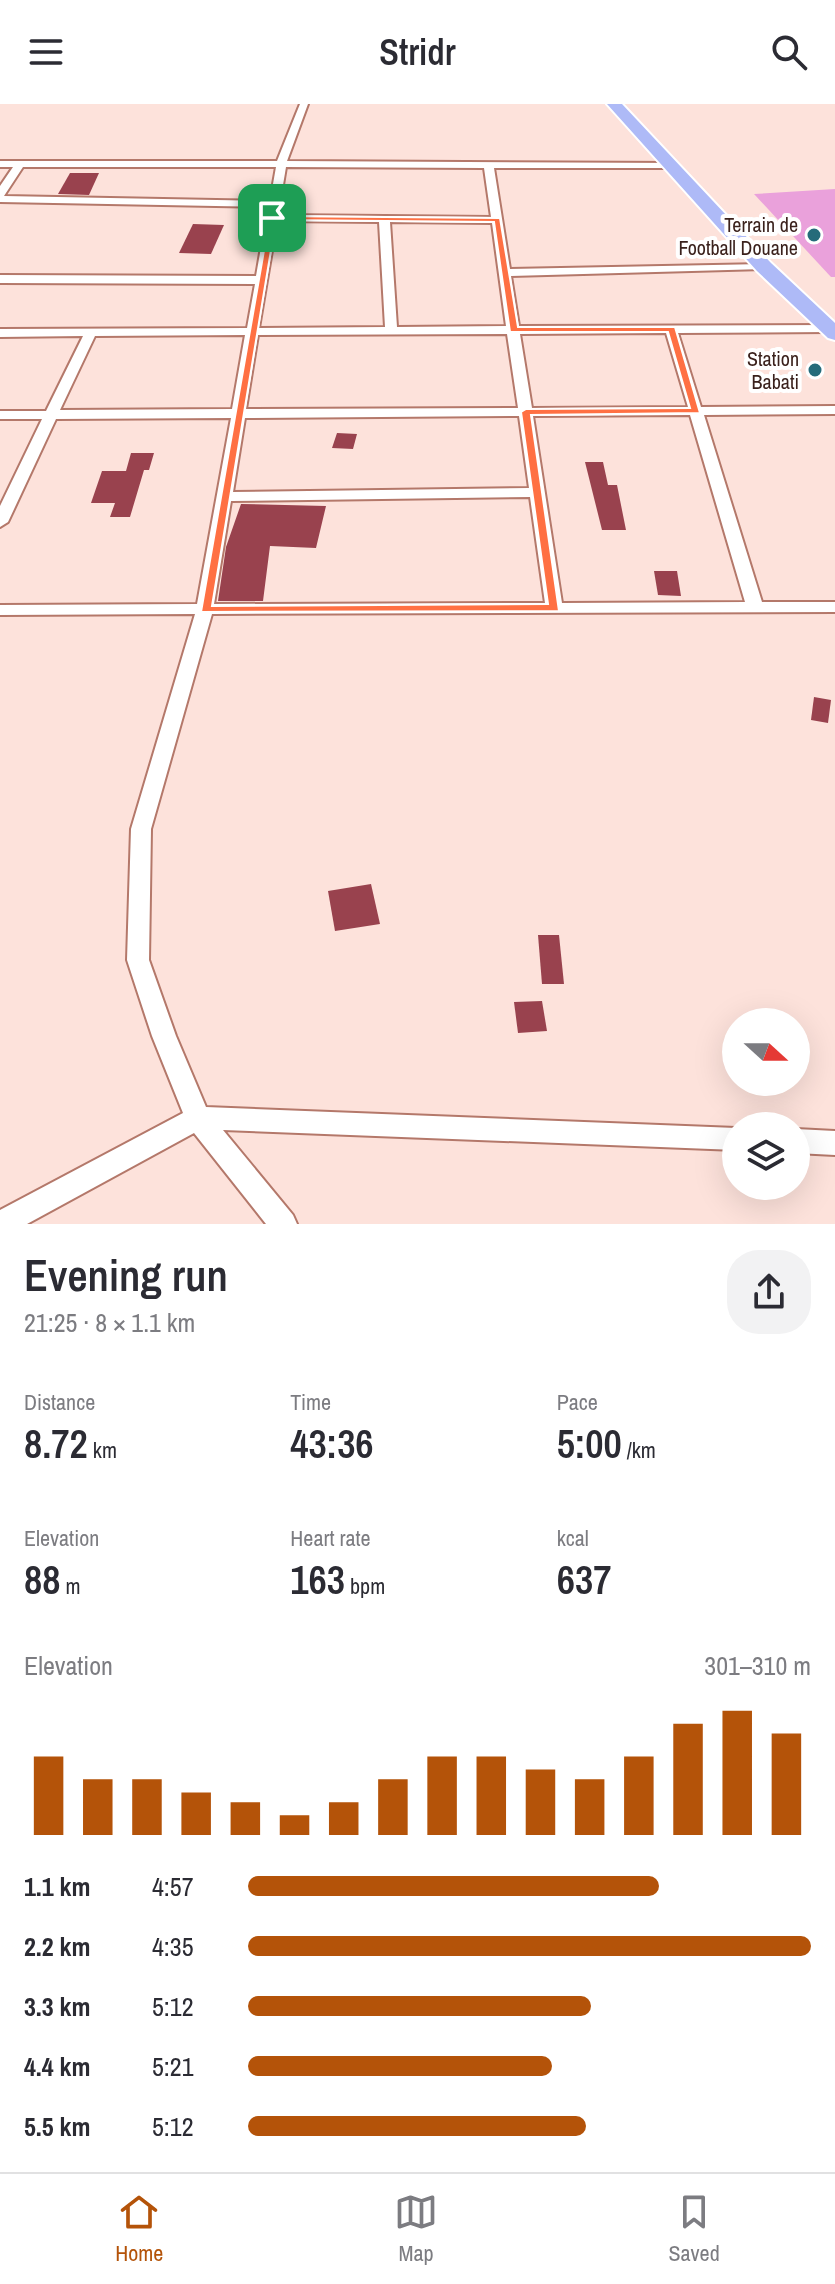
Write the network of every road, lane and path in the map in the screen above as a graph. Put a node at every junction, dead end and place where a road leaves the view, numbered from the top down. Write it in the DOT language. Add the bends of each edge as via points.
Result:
graph roads {
  1 [pos="304,104"];
  2 [pos="614,104"];
  3 [pos="0,164"];
  4 [pos="20,164"];
  5 [pos="281,165"];
  6 [pos="489,165"];
  7 [pos="672,165"];
  8 [pos="0,197"];
  9 [pos="274,211"];
  10 [pos="384,219"];
  11 [pos="497,220"];
  12 [pos="764,267"];
  13 [pos="505,273"];
  14 [pos="0,279"];
  15 [pos="262,280"];
  16 [pos="671,329"];
  17 [pos="253,330"];
  18 [pos="391,330"];
  19 [pos="513,330"];
  20 [pos="832,331"];
  21 [pos="91,332"];
  22 [pos="0,333"];
  23 [pos="835,410"];
  24 [pos="696,411"];
  25 [pos="526,412"];
  26 [pos="239,414"];
  27 [pos="0,415"];
  28 [pos="51,415"];
  29 [pos="8,490"];
  30 [pos="537,492"];
  31 [pos="225,497"];
  32 [pos="0,522"];
  33 [pos="755,607"];
  34 [pos="835,607"];
  35 [pos="554,608"];
  36 [pos="205,609"];
  37 [pos="0,610"];
  38 [pos="198,1118"];
  39 [pos="722,1138"];
  40 [pos="810,1142"];
  41 [pos="835,1143"];
  42 [pos="1,1224"];
  43 [pos="283,1224"];
  1 -- 5 [label="street"];
  2 -- 7 [label="highway"];
  3 -- 4 [label="street"];
  4 -- 5 [label="street"];
  4 -- 8 [label="street"];
  5 -- 6 [label="street"];
  5 -- 9 [label="street"];
  6 -- 7 [label="street"];
  6 -- 11 [label="street"];
  7 -- 12 [label="highway"];
  8 -- 9 [label="street"];
  9 -- 10 [label="street"];
  9 -- 15 [label="street"];
  10 -- 11 [label="street"];
  10 -- 18 [label="street"];
  11 -- 13 [label="street"];
  12 -- 13 [label="street"];
  12 -- 20 [label="highway"];
  13 -- 19 [label="street"];
  14 -- 15 [label="street"];
  15 -- 17 [label="street"];
  16 -- 19 [label="street"];
  16 -- 20 [label="street"];
  16 -- 24 [label="street"];
  17 -- 18 [label="street"];
  17 -- 21 [label="street"];
  17 -- 26 [label="street"];
  18 -- 19 [label="street"];
  19 -- 25 [label="street"];
  21 -- 22 [label="street"];
  21 -- 28 [label="street"];
  23 -- 24 [label="street"];
  24 -- 25 [label="street"];
  24 -- 33 [label="street"];
  25 -- 26 [label="street"];
  25 -- 30 [label="street"];
  26 -- 28 [label="street"];
  26 -- 31 [label="street"];
  27 -- 28 [label="street"];
  28 -- 29 [label="street"];
  29 -- 32 [label="street"];
  30 -- 31 [label="street"];
  30 -- 35 [label="street"];
  31 -- 36 [label="street"];
  33 -- 34 [label="street"];
  33 -- 35 [label="street"];
  35 -- 36 [label="street"];
  36 -- 37 [label="street"];
  36 -- 38 [label="street" via="141,829 138,960"];
  38 -- 39 [label="street"];
  38 -- 42 [label="street"];
  38 -- 43 [label="street"];
  40 -- 41 [label="street"];
}
